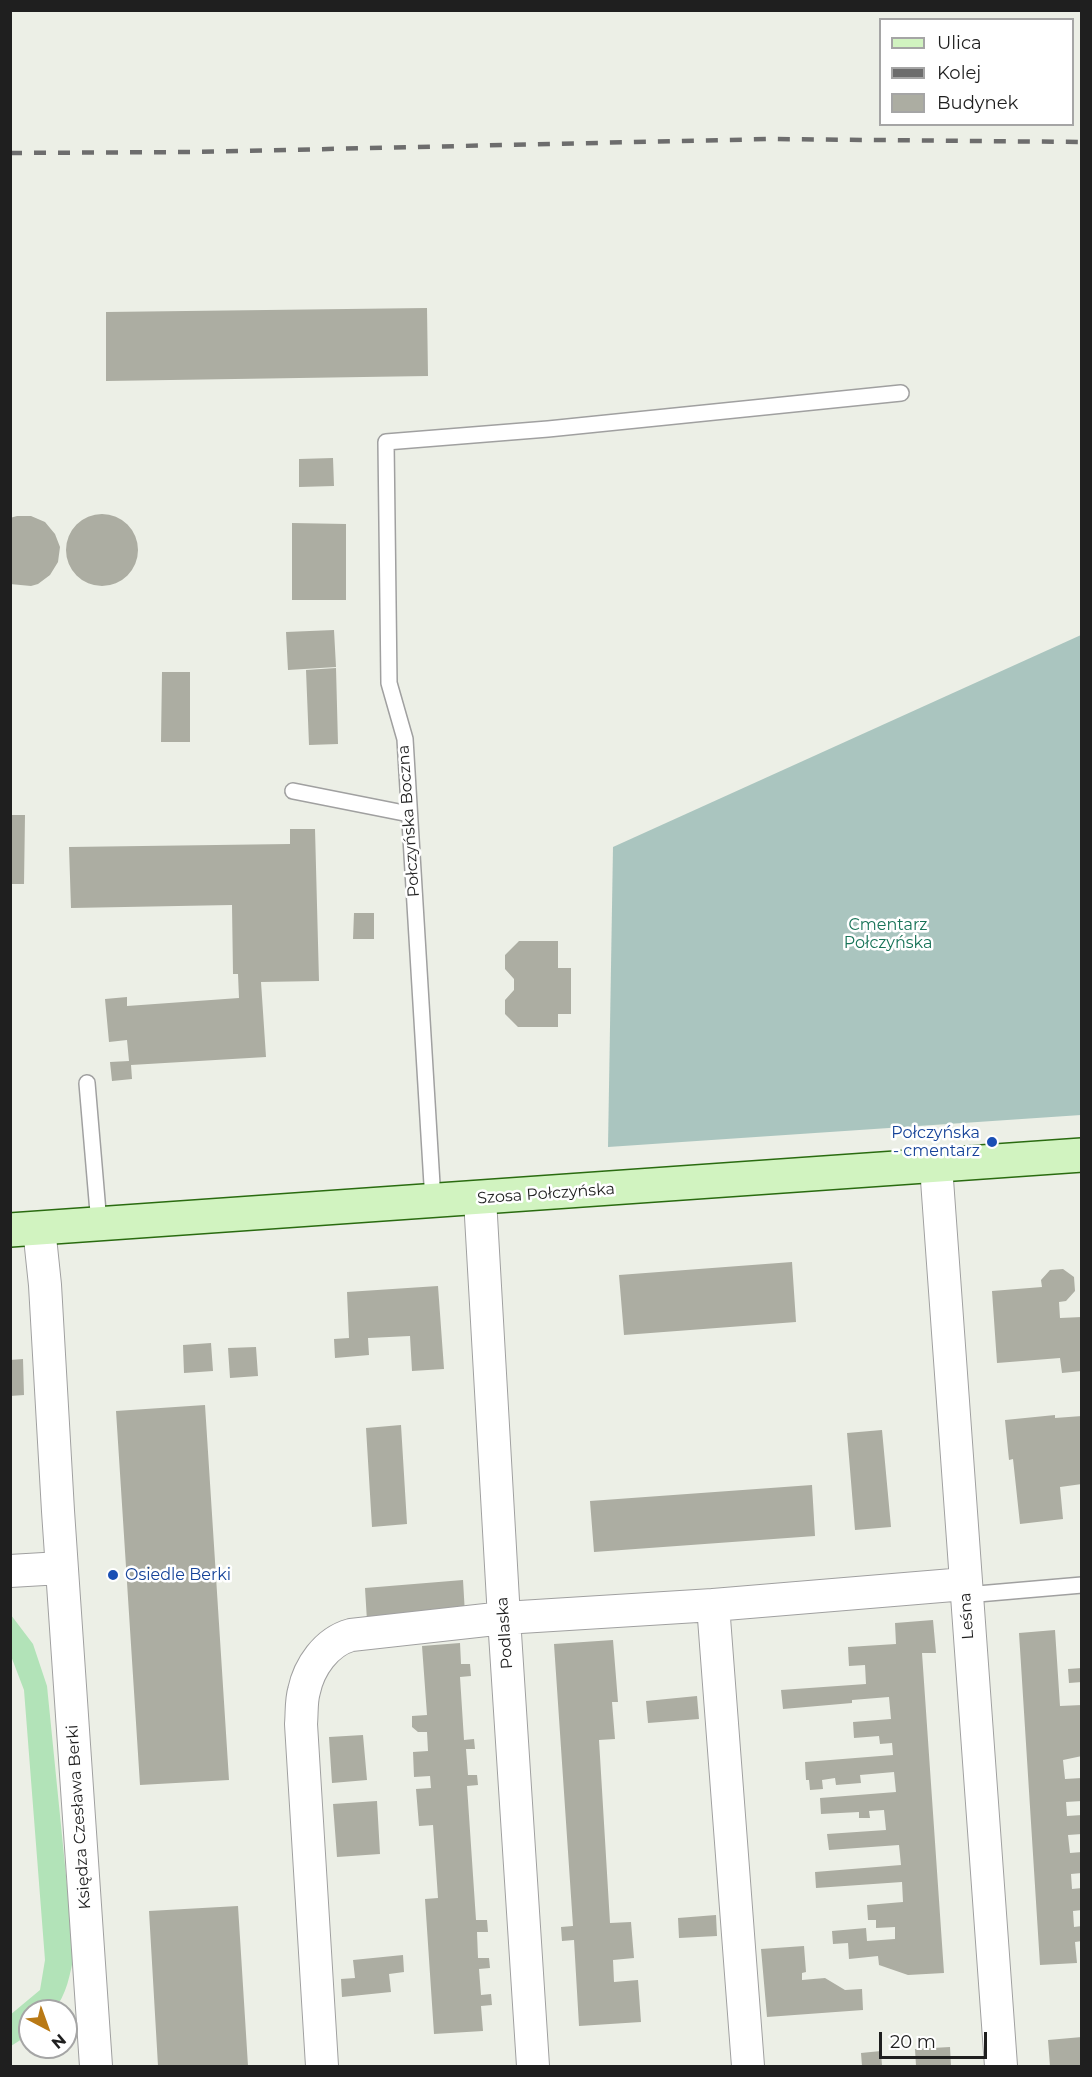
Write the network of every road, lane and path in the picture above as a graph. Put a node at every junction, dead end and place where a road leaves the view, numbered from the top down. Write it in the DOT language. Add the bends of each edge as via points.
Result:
graph roads {
  1 [pos="902,393"];
  2 [pos="293,792"];
  3 [pos="409,814"];
  4 [pos="87,1083"];
  5 [pos="1082,1155"];
  6 [pos="936,1166"];
  7 [pos="480,1199"];
  8 [pos="433,1202"];
  9 [pos="99,1224"];
  10 [pos="25,1229"];
  11 [pos="61,1568"];
  12 [pos="10,1571"];
  13 [pos="1082,1585"];
  14 [pos="965,1590"];
  15 [pos="713,1605"];
  16 [pos="504,1618"];
  17 [pos="96,2067"];
  18 [pos="322,2067"];
  19 [pos="533,2067"];
  20 [pos="748,2067"];
  21 [pos="1001,2067"];
  1 -- 3 [label="lane, Połczyńska Boczna" via="386,442 389,683 405,739"];
  2 -- 3 [label="lane"];
  3 -- 8 [label="lane, Połczyńska Boczna"];
  4 -- 9 [label="lane"];
  5 -- 6 [label="main road, Szosa Połczyńska"];
  6 -- 7 [label="main road, Szosa Połczyńska"];
  6 -- 14 [label="street, Leśna"];
  7 -- 8 [label="main road, Szosa Połczyńska"];
  7 -- 16 [label="street, Podlaska"];
  8 -- 9 [label="main road, Szosa Połczyńska"];
  9 -- 10 [label="main road, Szosa Połczyńska"];
  10 -- 11 [label="street, Księdza Czesława Berki" via="47,1308"];
  11 -- 12 [label="street"];
  11 -- 17 [label="street, Księdza Czesława Berki"];
  13 -- 14 [label="lane"];
  14 -- 15 [label="street"];
  14 -- 21 [label="street, Leśna"];
  15 -- 16 [label="street"];
  15 -- 20 [label="street"];
  16 -- 18 [label="street" via="345,1636 321,1655 308,1677 301,1724"];
  16 -- 19 [label="street, Podlaska"];
}
